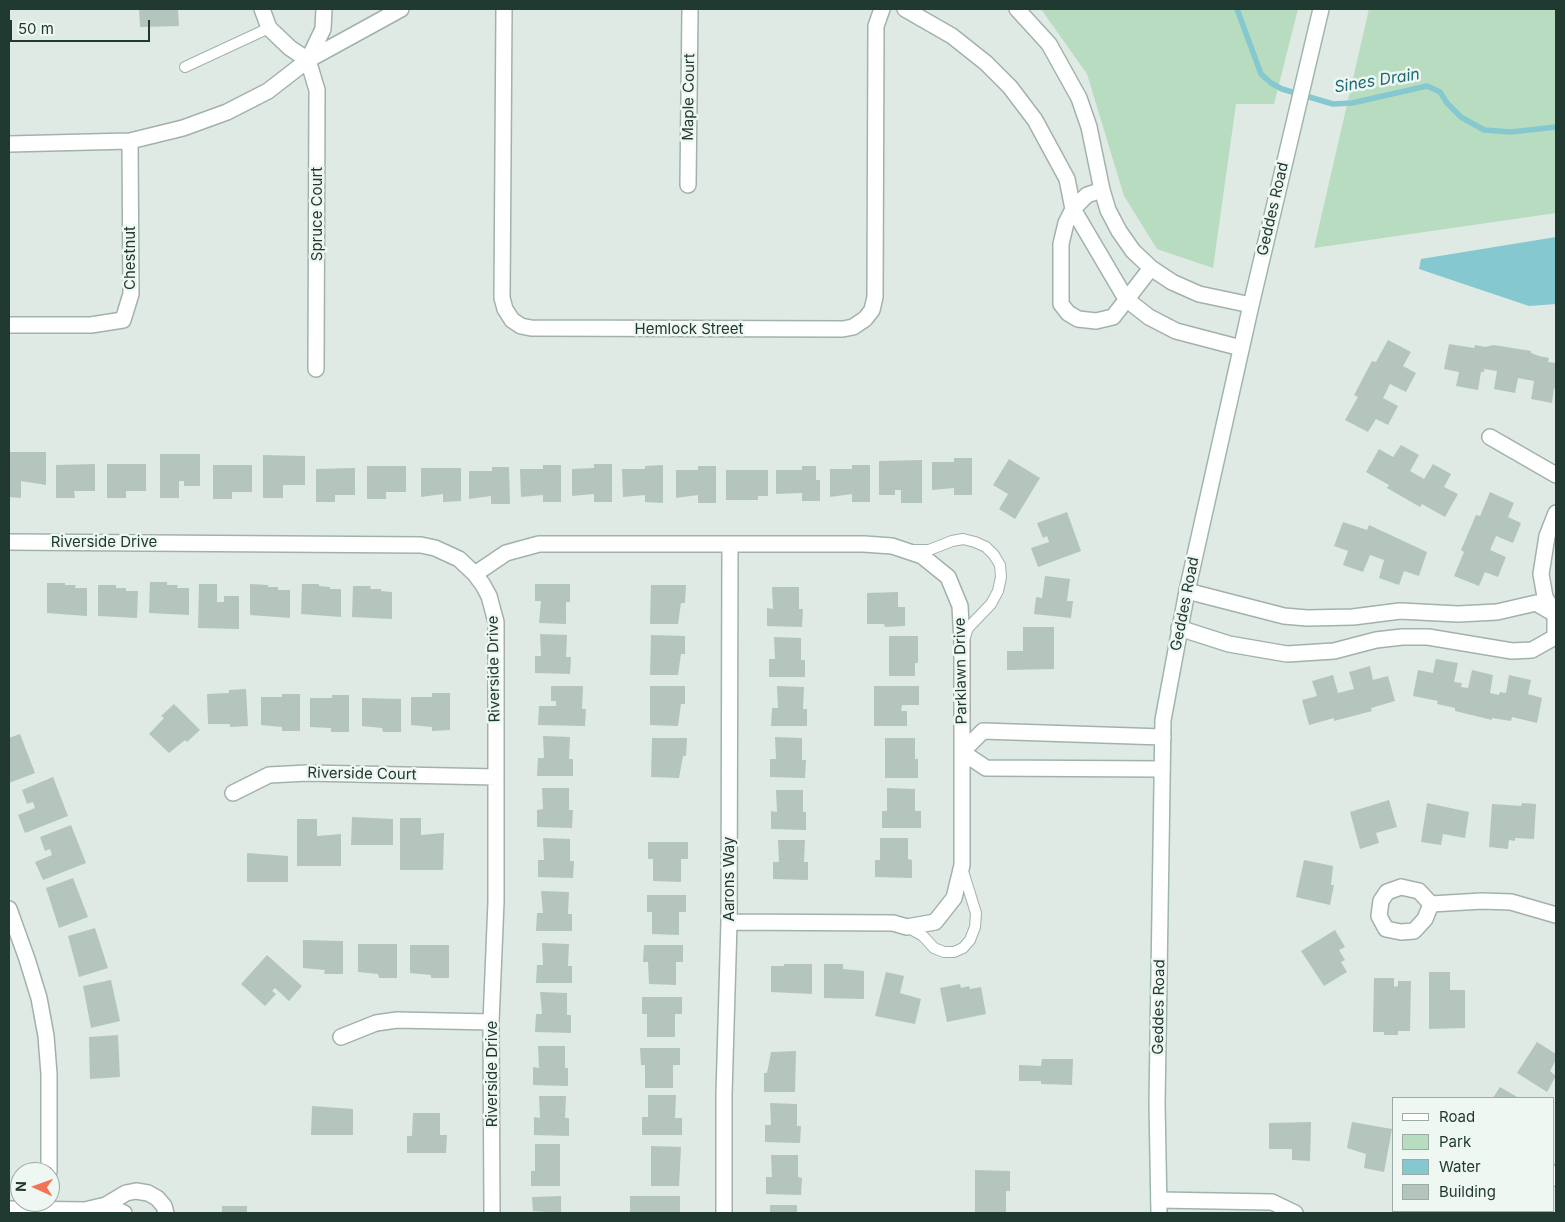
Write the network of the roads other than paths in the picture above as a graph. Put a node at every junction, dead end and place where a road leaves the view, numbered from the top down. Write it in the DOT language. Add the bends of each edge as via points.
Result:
graph roads {
  1 [pos="262,9"];
  2 [pos="324,9"];
  3 [pos="401,9"];
  4 [pos="504,9"];
  5 [pos="690,9"];
  6 [pos="882,9"];
  7 [pos="905,9"];
  8 [pos="1017,9"];
  9 [pos="1321,9"];
  10 [pos="269,28"];
  11 [pos="308,60"];
  12 [pos="185,67"];
  13 [pos="130,141"];
  14 [pos="9,144"];
  15 [pos="688,185"];
  16 [pos="1102,190"];
  17 [pos="1073,210"];
  18 [pos="1151,268"];
  19 [pos="1126,299"];
  20 [pos="1251,306"];
  21 [pos="9,325"];
  22 [pos="1241,348"];
  23 [pos="316,369"];
  24 [pos="1490,437"];
  25 [pos="1556,475"];
  26 [pos="1556,513"];
  27 [pos="9,542"];
  28 [pos="730,544"];
  29 [pos="907,550"];
  30 [pos="475,574"];
  31 [pos="1186,591"];
  32 [pos="1556,615"];
  33 [pos="1179,628"];
  34 [pos="962,643"];
  35 [pos="1162,737"];
  36 [pos="962,752"];
  37 [pos="1162,770"];
  38 [pos="496,777"];
  39 [pos="233,793"];
  40 [pos="962,865"];
  41 [pos="1431,904"];
  42 [pos="9,909"];
  43 [pos="1556,915"];
  44 [pos="728,922"];
  45 [pos="907,927"];
  46 [pos="491,1022"];
  47 [pos="340,1036"];
  48 [pos="49,1162"];
  49 [pos="106,1205"];
  50 [pos="60,1207"];
  51 [pos="1159,1207"];
  52 [pos="124,1213"];
  53 [pos="166,1213"];
  54 [pos="492,1213"];
  55 [pos="724,1213"];
  56 [pos="1295,1213"];
  1 -- 10 [label="street"];
  2 -- 11 [label="street" via="323,28"];
  3 -- 11 [label="street"];
  4 -- 6 [label="street, Hemlock Street" via="502,298 512,320 531,328 843,329 854,327 865,319 872,310 875,297 876,26"];
  5 -- 15 [label="street, Maple Court"];
  7 -- 17 [label="street" via="952,36 1010,87 1053,149 1067,180"];
  8 -- 16 [label="street" via="1049,44 1079,98 1091,134"];
  9 -- 20 [label="street, Geddes Road"];
  10 -- 11 [label="street"];
  10 -- 12 [label="lane"];
  11 -- 13 [label="street" via="268,91 227,112 183,128"];
  11 -- 23 [label="street, Spruce Court" via="317,90"];
  13 -- 14 [label="street"];
  13 -- 21 [label="street, Chestnut" via="131,294 123,320 92,326"];
  16 -- 17 [label="street" via="1087,195"];
  16 -- 18 [label="street" via="1119,231"];
  17 -- 19 [label="street"];
  17 -- 19 [label="street" via="1061,244 1061,304 1078,319 1096,321 1113,317"];
  18 -- 19 [label="street"];
  18 -- 20 [label="street" via="1199,294"];
  19 -- 22 [label="street" via="1148,317 1176,331"];
  20 -- 22 [label="street, Geddes Road"];
  22 -- 31 [label="street, Geddes Road"];
  24 -- 25 [label="street"];
  26 -- 32 [label="street" via="1547,536 1541,574 1545,597"];
  27 -- 30 [label="street, Riverside Drive" via="421,544 447,553"];
  28 -- 29 [label="street, Parklawn Drive" via="864,544"];
  28 -- 30 [label="street, Parklawn Drive" via="539,544 506,553"];
  28 -- 44 [label="street, Aarons Way"];
  29 -- 34 [label="street, Parklawn Drive" via="922,556 948,577 960,606"];
  29 -- 34 [label="lane" via="929,550 963,540 975,542 994,555 1000,566 998,591 991,604 968,628"];
  30 -- 38 [label="street, Riverside Drive" via="489,596 496,622"];
  31 -- 32 [label="street" via="1284,616 1307,618 1400,611 1497,612 1536,603"];
  31 -- 33 [label="street, Geddes Road"];
  32 -- 33 [label="street" via="1555,636 1545,644 1522,652 1428,637 1402,637 1334,651 1287,654 1229,644"];
  33 -- 35 [label="street, Geddes Road"];
  34 -- 36 [label="street, Parklawn Drive"];
  35 -- 36 [label="street" via="983,731"];
  35 -- 37 [label="street, Geddes Road"];
  36 -- 37 [label="street" via="986,768"];
  36 -- 40 [label="street, Parklawn Drive"];
  37 -- 51 [label="street, Geddes Road" via="1157,1103"];
  38 -- 39 [label="street, Riverside Court" via="270,775"];
  38 -- 46 [label="street, Riverside Drive" via="496,902"];
  40 -- 45 [label="street, Parklawn Drive" via="954,898 935,922"];
  40 -- 45 [label="lane" via="976,913 975,927 966,944 954,952 944,952"];
  41 -- 43 [label="street" via="1511,902"];
  42 -- 48 [label="street" via="34,982 46,1036 50,1074"];
  44 -- 45 [label="street, Parklawn Drive" via="893,923"];
  44 -- 55 [label="street, Aarons Way"];
  46 -- 47 [label="street" via="397,1020 376,1022"];
  46 -- 54 [label="street, Riverside Drive"];
  49 -- 50 [label="street" via="86,1210"];
  49 -- 52 [label="street"];
  49 -- 53 [label="street" via="136,1191 157,1198"];
  51 -- 56 [label="street" via="1272,1202"];
}
